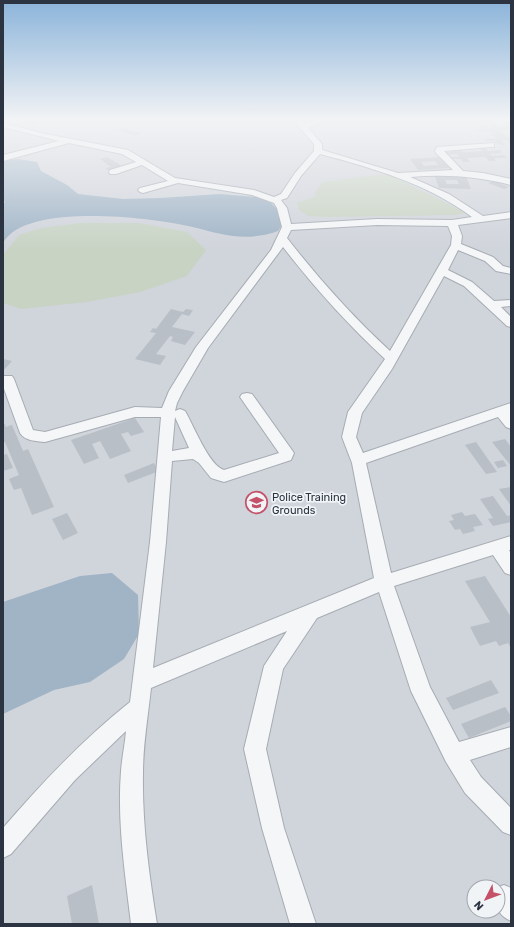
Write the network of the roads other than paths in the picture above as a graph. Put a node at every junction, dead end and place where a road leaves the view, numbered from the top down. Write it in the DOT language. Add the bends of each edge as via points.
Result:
graph roads {
  1 [pos="140,163"];
  2 [pos="146,163"];
  3 [pos="308,163"];
  4 [pos="356,163"];
  5 [pos="452,163"];
  6 [pos="113,172"];
  7 [pos="460,172"];
  8 [pos="396,176"];
  9 [pos="177,181"];
  10 [pos="511,182"];
  11 [pos="143,190"];
  12 [pos="274,200"];
  13 [pos="511,215"];
  14 [pos="482,220"];
  15 [pos="452,223"];
  16 [pos="285,233"];
  17 [pos="456,245"];
  18 [pos="442,271"];
  19 [pos="511,271"];
  20 [pos="511,303"];
  21 [pos="491,305"];
  22 [pos="511,323"];
  23 [pos="392,360"];
  24 [pos="7,379"];
  25 [pos="247,396"];
  26 [pos="506,410"];
  27 [pos="174,414"];
  28 [pos="511,424"];
  29 [pos="200,455"];
  30 [pos="164,458"];
  31 [pos="358,460"];
  32 [pos="504,545"];
  33 [pos="511,568"];
  34 [pos="384,582"];
  35 [pos="310,613"];
  36 [pos="141,683"];
  37 [pos="139,707"];
  38 [pos="511,737"];
  39 [pos="454,754"];
  40 [pos="511,824"];
  41 [pos="3,846"];
  42 [pos="144,924"];
  43 [pos="303,924"];
  1 -- 6 [label="street"];
  2 -- 9 [label="street"];
  3 -- 12 [label="street" via="284,196"];
  4 -- 8 [label="street"];
  5 -- 7 [label="street"];
  7 -- 8 [label="street"];
  7 -- 10 [label="street"];
  8 -- 14 [label="street" via="457,202"];
  9 -- 11 [label="street"];
  9 -- 12 [label="street" via="236,189"];
  12 -- 16 [label="street" via="282,208"];
  13 -- 14 [label="street"];
  14 -- 15 [label="street"];
  15 -- 16 [label="street" via="347,223"];
  15 -- 17 [label="street" via="457,236"];
  16 -- 23 [label="street" via="306,271"];
  16 -- 27 [label="street" via="276,251 202,347 170,403"];
  17 -- 18 [label="street"];
  17 -- 19 [label="street" via="489,259 500,269"];
  18 -- 21 [label="street" via="468,284"];
  18 -- 23 [label="street"];
  20 -- 21 [label="street"];
  21 -- 22 [label="street"];
  23 -- 31 [label="street" via="355,412 349,437"];
  24 -- 27 [label="street" via="27,433 33,436 45,437 136,412"];
  25 -- 29 [label="street" via="288,455 224,476 216,474"];
  26 -- 28 [label="street"];
  26 -- 31 [label="street"];
  27 -- 29 [label="street"];
  27 -- 30 [label="street"];
  29 -- 30 [label="street" via="188,453"];
  30 -- 36 [label="street" via="148,639"];
  31 -- 34 [label="street"];
  32 -- 33 [label="street"];
  32 -- 34 [label="street"];
  34 -- 35 [label="street"];
  34 -- 39 [label="street" via="421,691"];
  35 -- 36 [label="street"];
  35 -- 43 [label="street" via="274,666 255,749 272,828"];
  36 -- 37 [label="street"];
  37 -- 41 [label="street" via="102,737"];
  37 -- 42 [label="street" via="132,771 132,809 135,862"];
  38 -- 39 [label="street"];
  39 -- 40 [label="street" via="473,784"];
}
